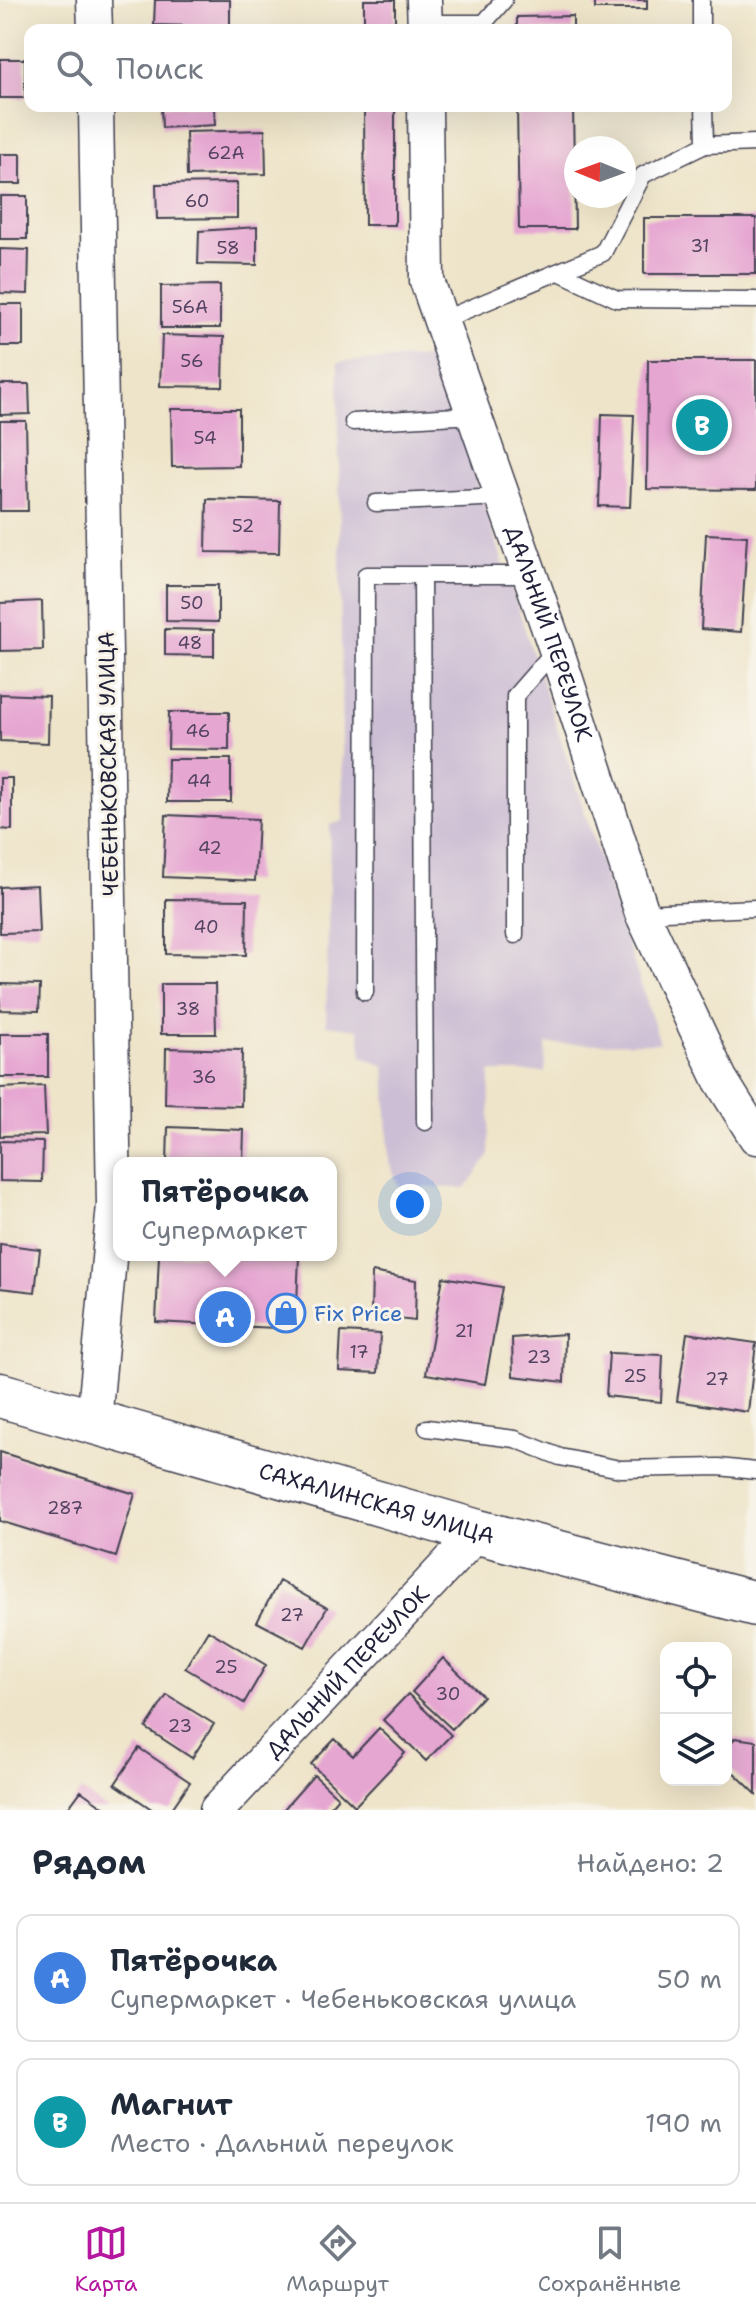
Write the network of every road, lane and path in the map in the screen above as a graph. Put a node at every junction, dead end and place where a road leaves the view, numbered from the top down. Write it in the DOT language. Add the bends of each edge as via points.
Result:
graph roads {
  1 [pos="94,0"];
  2 [pos="504,0"];
  3 [pos="701,0"];
  4 [pos="425,18"];
  5 [pos="95,24"];
  6 [pos="701,24"];
  7 [pos="96,112"];
  8 [pos="425,112"];
  9 [pos="704,112"];
  10 [pos="756,143"];
  11 [pos="705,145"];
  12 [pos="559,272"];
  13 [pos="756,300"];
  14 [pos="440,321"];
  15 [pos="474,415"];
  16 [pos="353,422"];
  17 [pos="503,497"];
  18 [pos="376,503"];
  19 [pos="422,575"];
  20 [pos="530,575"];
  21 [pos="556,649"];
  22 [pos="756,908"];
  23 [pos="642,913"];
  24 [pos="515,935"];
  25 [pos="365,992"];
  26 [pos="425,1122"];
  27 [pos="756,1137"];
  28 [pos="113,1157"];
  29 [pos="113,1216"];
  30 [pos="0,1395"];
  31 [pos="94,1421"];
  32 [pos="427,1428"];
  33 [pos="756,1471"];
  34 [pos="478,1532"];
  35 [pos="756,1604"];
  36 [pos="217,1810"];
  1 -- 5 [label="street"];
  2 -- 4 [label="lane" via="484,23"];
  3 -- 6 [label="lane"];
  7 -- 28 [label="street, ЧЕБЕНЬКОВСКАЯ УЛИЦА"];
  8 -- 14 [label="street, ДАЛЬНИЙ ПЕРЕУЛОК" via="427,281"];
  9 -- 11 [label="lane"];
  10 -- 11 [label="lane"];
  11 -- 12 [label="lane" via="643,175 603,253"];
  12 -- 13 [label="lane" via="617,299"];
  12 -- 14 [label="lane"];
  14 -- 15 [label="street, ДАЛЬНИЙ ПЕРЕУЛОК"];
  15 -- 16 [label="lane"];
  15 -- 17 [label="street, ДАЛЬНИЙ ПЕРЕУЛОК"];
  17 -- 18 [label="lane"];
  17 -- 20 [label="street, ДАЛЬНИЙ ПЕРЕУЛОК"];
  19 -- 20 [label="lane"];
  19 -- 25 [label="lane" via="366,575"];
  19 -- 26 [label="lane"];
  20 -- 21 [label="street, ДАЛЬНИЙ ПЕРЕУЛОК"];
  21 -- 23 [label="street, ДАЛЬНИЙ ПЕРЕУЛОК"];
  21 -- 24 [label="lane" via="515,696"];
  22 -- 23 [label="lane"];
  23 -- 27 [label="street, ДАЛЬНИЙ ПЕРЕУЛОК" via="720,1079"];
  29 -- 31 [label="street, ЧЕБЕНЬКОВСКАЯ УЛИЦА"];
  30 -- 31 [label="main road, САХАЛИНСКАЯ УЛИЦА"];
  31 -- 34 [label="main road, САХАЛИНСКАЯ УЛИЦА"];
  32 -- 33 [label="lane" via="515,1439 560,1457 620,1469"];
  34 -- 35 [label="main road, САХАЛИНСКАЯ УЛИЦА"];
  34 -- 36 [label="street, ДАЛЬНИЙ ПЕРЕУЛОК"];
}
